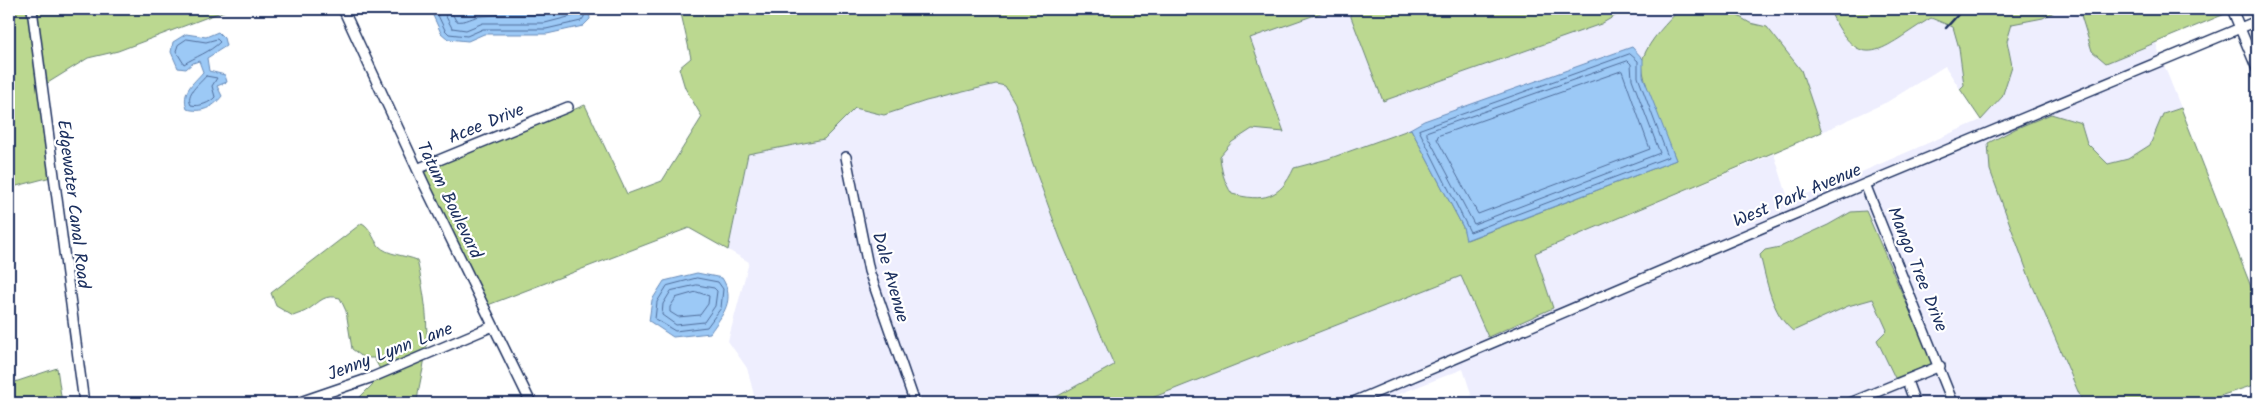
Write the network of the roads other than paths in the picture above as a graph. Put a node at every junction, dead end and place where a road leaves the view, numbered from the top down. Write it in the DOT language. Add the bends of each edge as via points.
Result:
graph roads {
  1 [pos="32,9"];
  2 [pos="343,9"];
  3 [pos="2232,9"];
  4 [pos="2257,21"];
  5 [pos="2240,28"];
  6 [pos="2257,69"];
  7 [pos="568,107"];
  8 [pos="846,157"];
  9 [pos="417,168"];
  10 [pos="1866,184"];
  11 [pos="494,326"];
  12 [pos="1940,366"];
  13 [pos="1907,381"];
  14 [pos="84,403"];
  15 [pos="297,403"];
  16 [pos="531,403"];
  17 [pos="915,403"];
  18 [pos="1351,403"];
  19 [pos="1850,403"];
  20 [pos="1915,403"];
  21 [pos="1953,403"];
  1 -- 14 [label="street, Edgewater Canal Road"];
  2 -- 9 [label="street, Tatum Boulevard"];
  3 -- 5 [label="street"];
  4 -- 5 [label="street, West Park Avenue"];
  5 -- 6 [label="street"];
  5 -- 10 [label="street, West Park Avenue"];
  7 -- 9 [label="street, Acee Drive"];
  8 -- 17 [label="street, Dale Avenue" via="869,271"];
  9 -- 11 [label="street, Tatum Boulevard"];
  10 -- 12 [label="street, Mango Tree Drive"];
  10 -- 18 [label="street, West Park Avenue"];
  11 -- 15 [label="street, Jenny Lynn Lane" via="373,377"];
  11 -- 16 [label="street, Tatum Boulevard"];
  12 -- 13 [label="street"];
  12 -- 21 [label="street, Mango Tree Drive"];
  13 -- 19 [label="street"];
  13 -- 20 [label="street"];
}
